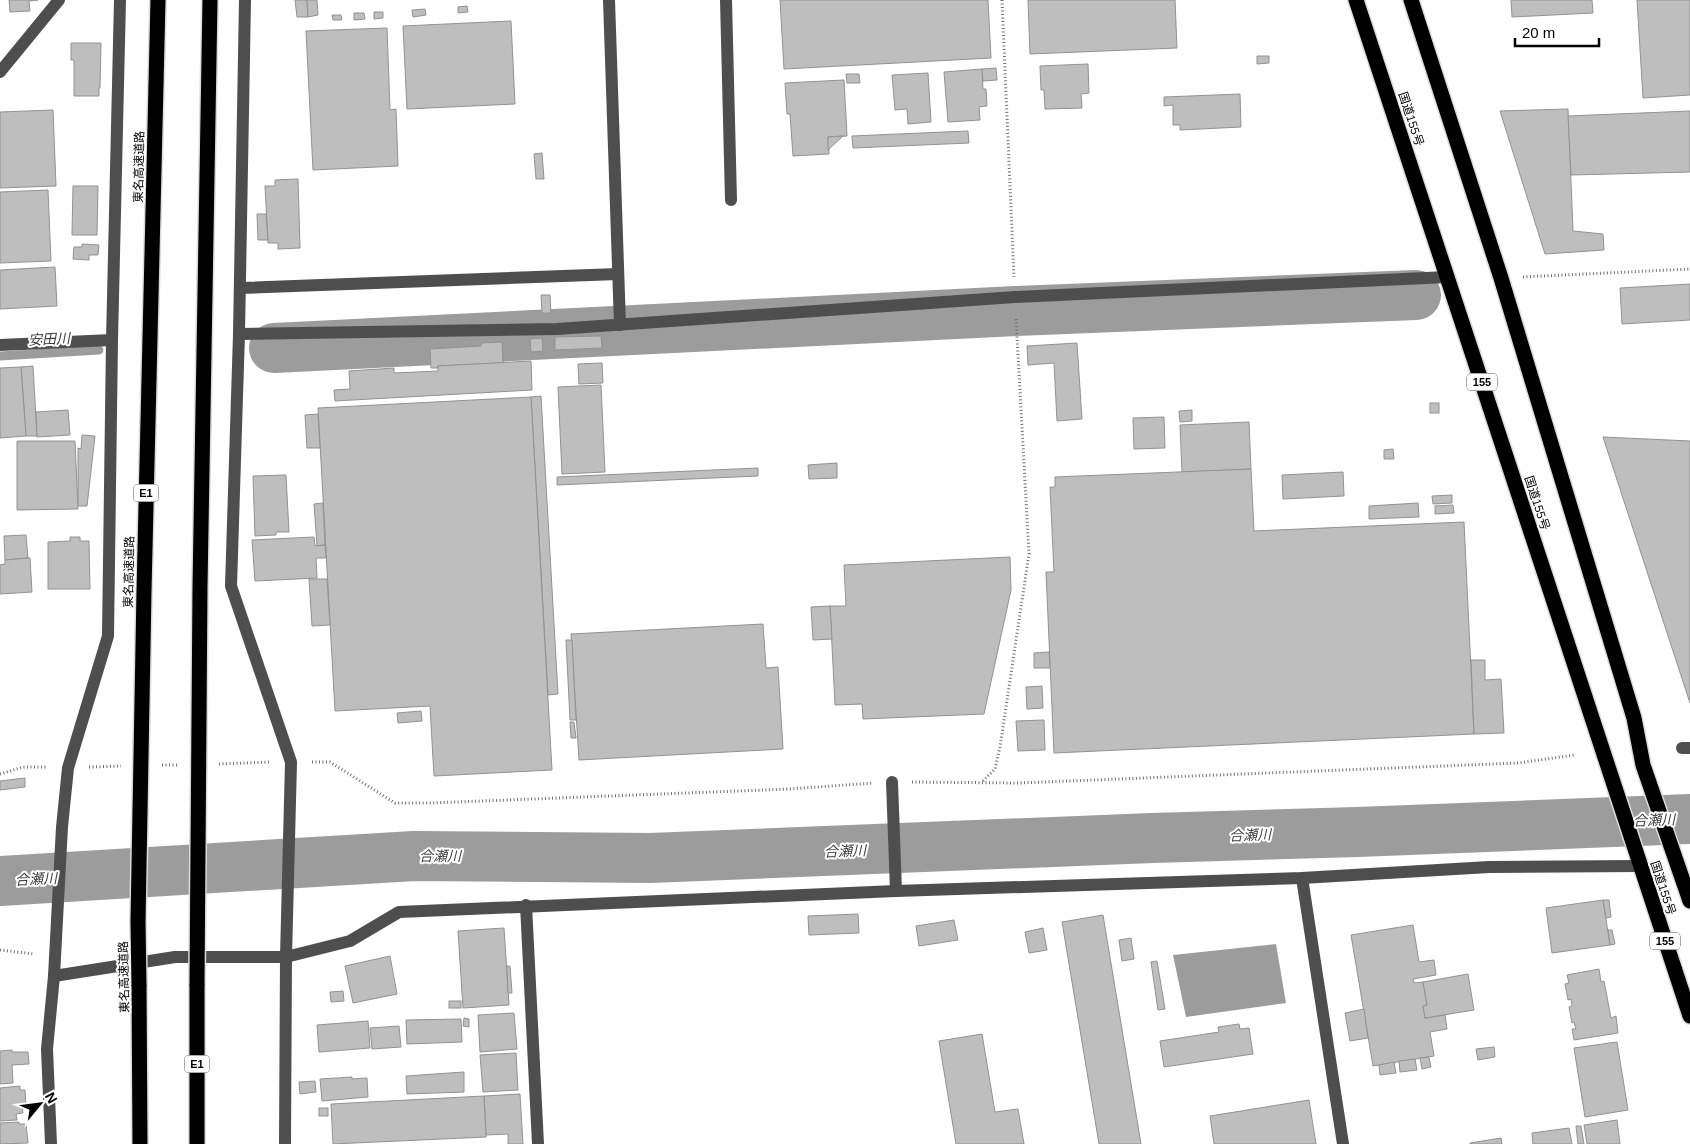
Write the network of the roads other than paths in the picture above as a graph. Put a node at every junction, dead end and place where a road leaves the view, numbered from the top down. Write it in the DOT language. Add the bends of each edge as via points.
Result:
graph roads {
  1 [pos="59,0"];
  2 [pos="120,0"];
  3 [pos="158,0"];
  4 [pos="210,0"];
  5 [pos="245,0"];
  6 [pos="609,0"];
  7 [pos="726,0"];
  8 [pos="1356,0"];
  9 [pos="1411,0"];
  10 [pos="0,72"];
  11 [pos="731,200"];
  12 [pos="618,274"];
  13 [pos="1447,277"];
  14 [pos="240,288"];
  15 [pos="620,325"];
  16 [pos="239,334"];
  17 [pos="112,340"];
  18 [pos="0,344"];
  19 [pos="892,782"];
  20 [pos="1640,866"];
  21 [pos="1302,878"];
  22 [pos="896,891"];
  23 [pos="1690,901"];
  24 [pos="526,905"];
  25 [pos="286,957"];
  26 [pos="54,976"];
  27 [pos="1690,1016"];
  28 [pos="51,1144"];
  29 [pos="140,1144"];
  30 [pos="197,1144"];
  31 [pos="285,1144"];
  32 [pos="538,1144"];
  33 [pos="1343,1144"];
  1 -- 10 [label="street"];
  2 -- 17 [label="street"];
  3 -- 29 [label="highway, 東名高速道路 / E1, bridge" via="138,922"];
  4 -- 30 [label="highway, E1, bridge" via="200,567"];
  5 -- 14 [label="street"];
  6 -- 12 [label="street"];
  7 -- 11 [label="street"];
  8 -- 13 [label="highway, 国道155号 / 155"];
  9 -- 23 [label="highway, 国道155号" via="1501,278 1634,718 1643,765"];
  12 -- 14 [label="street"];
  12 -- 15 [label="street"];
  13 -- 15 [label="street" via="1015,297"];
  13 -- 20 [label="highway, 国道155号 / 155"];
  14 -- 16 [label="street"];
  15 -- 16 [label="street" via="557,329"];
  16 -- 25 [label="street" via="231,586 291,762"];
  17 -- 18 [label="street"];
  17 -- 26 [label="street" via="108,636 68,768"];
  19 -- 22 [label="street"];
  20 -- 21 [label="street" via="1489,866"];
  20 -- 27 [label="highway, 国道155号 / 155"];
  21 -- 22 [label="street"];
  21 -- 33 [label="street"];
  22 -- 24 [label="street"];
  24 -- 25 [label="street" via="398,912 350,941"];
  24 -- 32 [label="street"];
  25 -- 26 [label="street" via="174,957"];
  25 -- 31 [label="street"];
  26 -- 28 [label="street" via="47,1049"];
}
